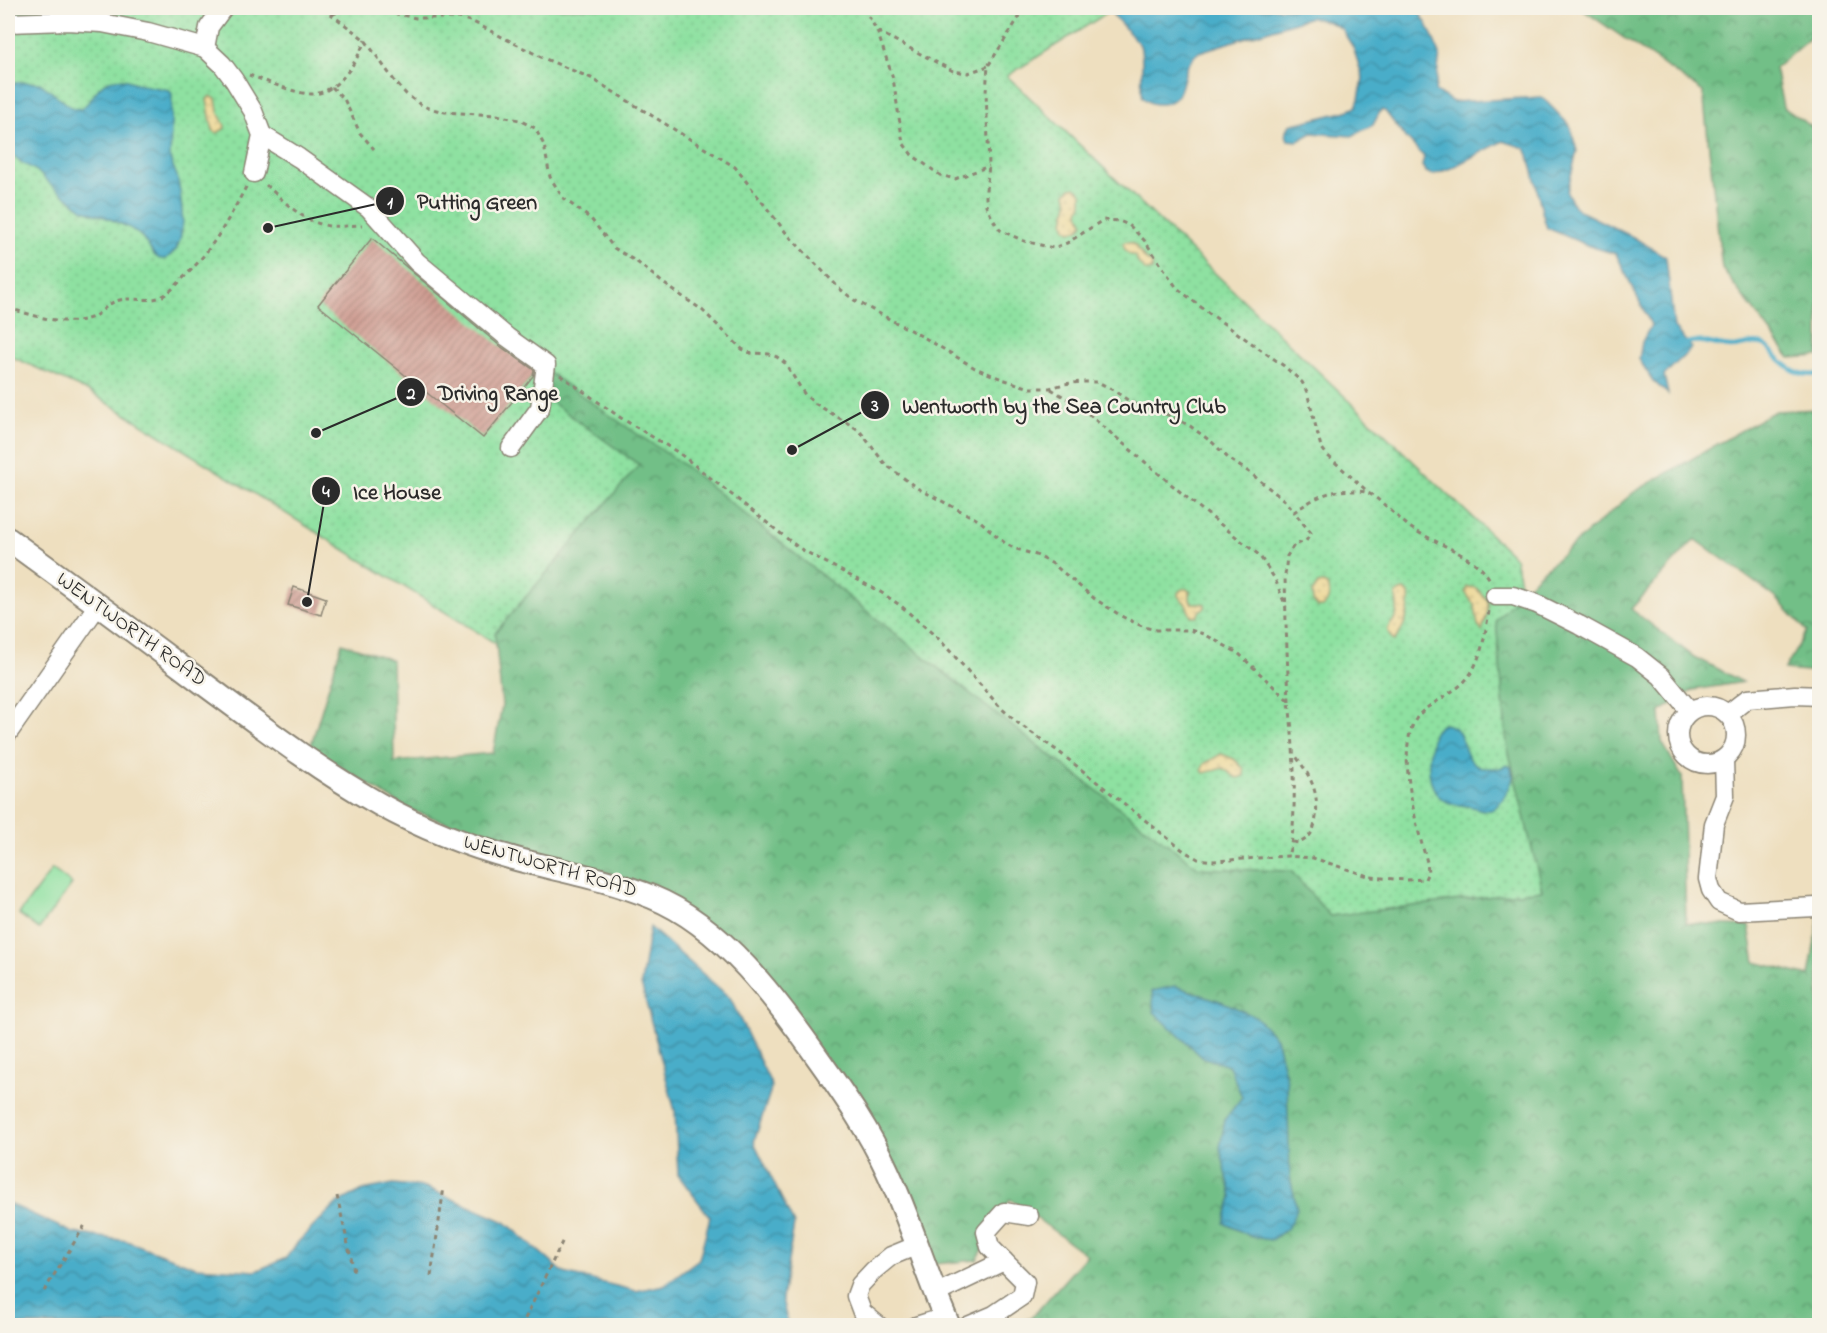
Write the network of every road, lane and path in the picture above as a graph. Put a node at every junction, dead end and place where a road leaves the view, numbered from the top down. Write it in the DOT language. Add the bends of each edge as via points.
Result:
graph roads {
  1 [pos="223,8"];
  2 [pos="323,8"];
  3 [pos="357,8"];
  4 [pos="368,8"];
  5 [pos="864,8"];
  6 [pos="1025,8"];
  7 [pos="332,14"];
  8 [pos="8,23"];
  9 [pos="877,32"];
  10 [pos="365,40"];
  11 [pos="205,48"];
  12 [pos="222,64"];
  13 [pos="988,66"];
  14 [pos="332,87"];
  15 [pos="262,135"];
  16 [pos="374,149"];
  17 [pos="988,166"];
  18 [pos="254,173"];
  19 [pos="384,224"];
  20 [pos="8,308"];
  21 [pos="546,365"];
  22 [pos="1050,388"];
  23 [pos="511,448"];
  24 [pos="1368,493"];
  25 [pos="1294,512"];
  26 [pos="8,539"];
  27 [pos="1495,596"];
  28 [pos="98,605"];
  29 [pos="1286,607"];
  30 [pos="1820,696"];
  31 [pos="1289,701"];
  32 [pos="1690,711"];
  33 [pos="1728,714"];
  34 [pos="8,733"];
  35 [pos="1294,753"];
  36 [pos="1724,759"];
  37 [pos="1292,842"];
  38 [pos="1288,856"];
  39 [pos="1816,907"];
  40 [pos="444,1187"];
  41 [pos="337,1196"];
  42 [pos="1029,1216"];
  43 [pos="85,1225"];
  44 [pos="562,1240"];
  45 [pos="918,1245"];
  46 [pos="1004,1261"];
  47 [pos="354,1271"];
  48 [pos="431,1276"];
  49 [pos="44,1290"];
  50 [pos="935,1294"];
  51 [pos="525,1319"];
  52 [pos="947,1321"];
  53 [pos="879,1326"];
  54 [pos="916,1326"];
  55 [pos="968,1326"];
  1 -- 11 [label="street" via="209,27"];
  2 -- 7 [label="path"];
  3 -- 7 [label="path"];
  4 -- 22 [label="path" via="416,18 459,18 473,22 591,78 735,167 788,234 854,300 975,368 1030,388"];
  5 -- 9 [label="path"];
  6 -- 13 [label="path"];
  7 -- 10 [label="path"];
  8 -- 11 [label="street" via="102,23"];
  9 -- 13 [label="path" via="953,71 968,73"];
  9 -- 17 [label="path" via="893,78 903,142 912,155 940,175 955,179"];
  10 -- 14 [label="path" via="359,56"];
  10 -- 31 [label="path" via="396,83 418,103 445,112 497,115 535,128 556,188 591,219 614,248 702,310 742,349 769,354 785,363 805,395 859,430 885,464 903,478 980,521 1006,544 1053,564 1123,617 1156,630 1204,634 1238,653"];
  11 -- 12 [label="street"];
  12 -- 14 [label="path" via="311,94"];
  12 -- 15 [label="street" via="253,111"];
  13 -- 17 [label="path"];
  14 -- 16 [label="path" via="344,99 360,133"];
  15 -- 18 [label="street"];
  15 -- 19 [label="street" via="369,208"];
  17 -- 24 [label="path" via="987,205 1000,230 1008,235 1053,248 1103,220 1119,220 1129,225 1178,288 1302,382 1322,447"];
  18 -- 19 [label="path" via="301,215 317,223"];
  18 -- 20 [label="path" via="211,247 162,296 148,301 115,301 83,321"];
  19 -- 21 [label="street" via="417,262 507,338"];
  21 -- 23 [label="street" via="540,408"];
  21 -- 38 [label="path" via="679,453 799,548 901,606 940,640 1018,723 1184,851 1198,859 1214,861"];
  22 -- 25 [label="path" via="1098,382 1132,403 1171,416 1213,443"];
  22 -- 29 [label="path" via="1079,406 1258,555 1275,579"];
  24 -- 25 [label="path" via="1344,489 1329,492"];
  24 -- 27 [label="path" via="1410,527 1484,570"];
  25 -- 29 [label="path" via="1311,533 1306,541 1294,545 1287,556"];
  26 -- 28 [label="main road, WENTWORTH ROAD"];
  27 -- 32 [label="street" via="1513,596 1537,604 1628,652 1661,676"];
  27 -- 38 [label="path" via="1475,666 1463,683 1417,717 1411,729 1410,796 1427,862 1425,879 1371,877 1313,858"];
  28 -- 34 [label="street"];
  28 -- 45 [label="main road, WENTWORTH ROAD" via="319,767 381,805 480,848 655,897 715,936 787,1016 851,1104 885,1166"];
  29 -- 31 [label="path"];
  30 -- 33 [label="street" via="1747,699"];
  31 -- 35 [label="path"];
  32 -- 33 [label="street" via="1704,705"];
  32 -- 36 [label="street" via="1678,729 1686,755 1703,764"];
  33 -- 36 [label="street" via="1737,735 1731,753"];
  35 -- 37 [label="path"];
  35 -- 37 [label="path" via="1314,786 1317,801 1311,836 1299,843"];
  36 -- 39 [label="street" via="1725,796 1714,824 1708,879 1719,903 1739,911"];
  37 -- 38 [label="path"];
  40 -- 48 [label="path"];
  41 -- 47 [label="path"];
  42 -- 46 [label="street" via="1004,1212 986,1232 990,1247"];
  43 -- 49 [label="path"];
  44 -- 51 [label="path"];
  45 -- 50 [label="main road, WENTWORTH ROAD"];
  45 -- 53 [label="street" via="891,1256 860,1285 856,1296 862,1312"];
  46 -- 50 [label="street"];
  46 -- 55 [label="street" via="1025,1282 1022,1296 994,1315"];
  50 -- 52 [label="main road, WENTWORTH ROAD"];
  52 -- 54 [label="street"];
}
